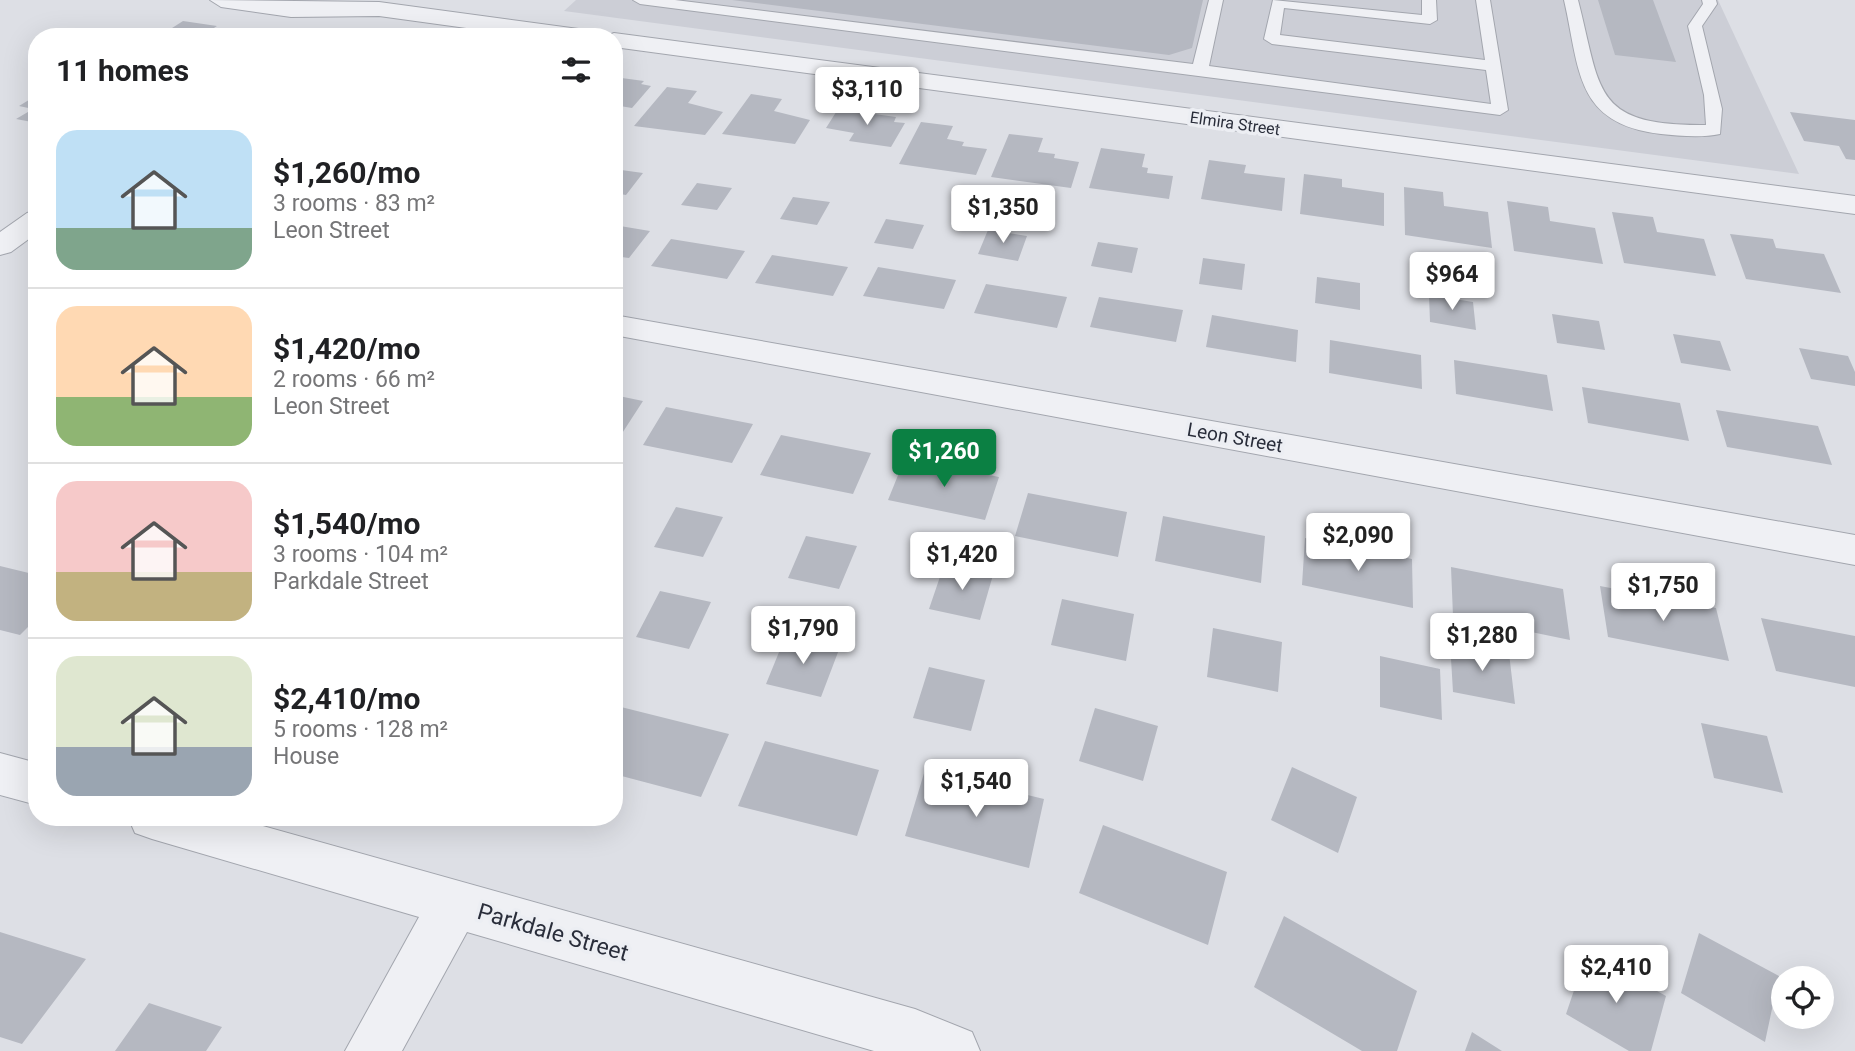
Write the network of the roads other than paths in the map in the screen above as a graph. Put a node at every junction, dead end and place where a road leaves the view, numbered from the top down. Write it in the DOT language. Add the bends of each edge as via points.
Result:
graph roads {
  1 [pos="221,0"];
  2 [pos="640,0"];
  3 [pos="1216,0"];
  4 [pos="1429,0"];
  5 [pos="1483,0"];
  6 [pos="1571,0"];
  7 [pos="1709,0"];
  8 [pos="335,4"];
  9 [pos="303,28"];
  10 [pos="519,28"];
  11 [pos="623,41"];
  12 [pos="1493,66"];
  13 [pos="1200,70"];
  14 [pos="1855,205"];
  15 [pos="28,226"];
  16 [pos="0,246"];
  17 [pos="623,327"];
  18 [pos="1855,550"];
  19 [pos="0,774"];
  20 [pos="28,782"];
  21 [pos="183,826"];
  22 [pos="455,904"];
  23 [pos="372,1051"];
  24 [pos="953,1051"];
  1 -- 8 [label="street" via="291,10"];
  2 -- 13 [label="lane"];
  3 -- 13 [label="lane"];
  4 -- 12 [label="lane" via="1430,20 1278,3 1272,39"];
  5 -- 12 [label="lane"];
  6 -- 7 [label="lane" via="1598,99 1616,118 1667,130 1714,130 1717,116 1695,26"];
  8 -- 9 [label="street"];
  8 -- 10 [label="street"];
  11 -- 14 [label="street, Elmira Street"];
  12 -- 13 [label="lane" via="1500,110"];
  15 -- 16 [label="street"];
  17 -- 18 [label="street, Leon Street"];
  19 -- 20 [label="street"];
  21 -- 22 [label="street, Parkdale Street"];
  22 -- 23 [label="street"];
  22 -- 24 [label="street, Parkdale Street" via="915,1036"];
}
